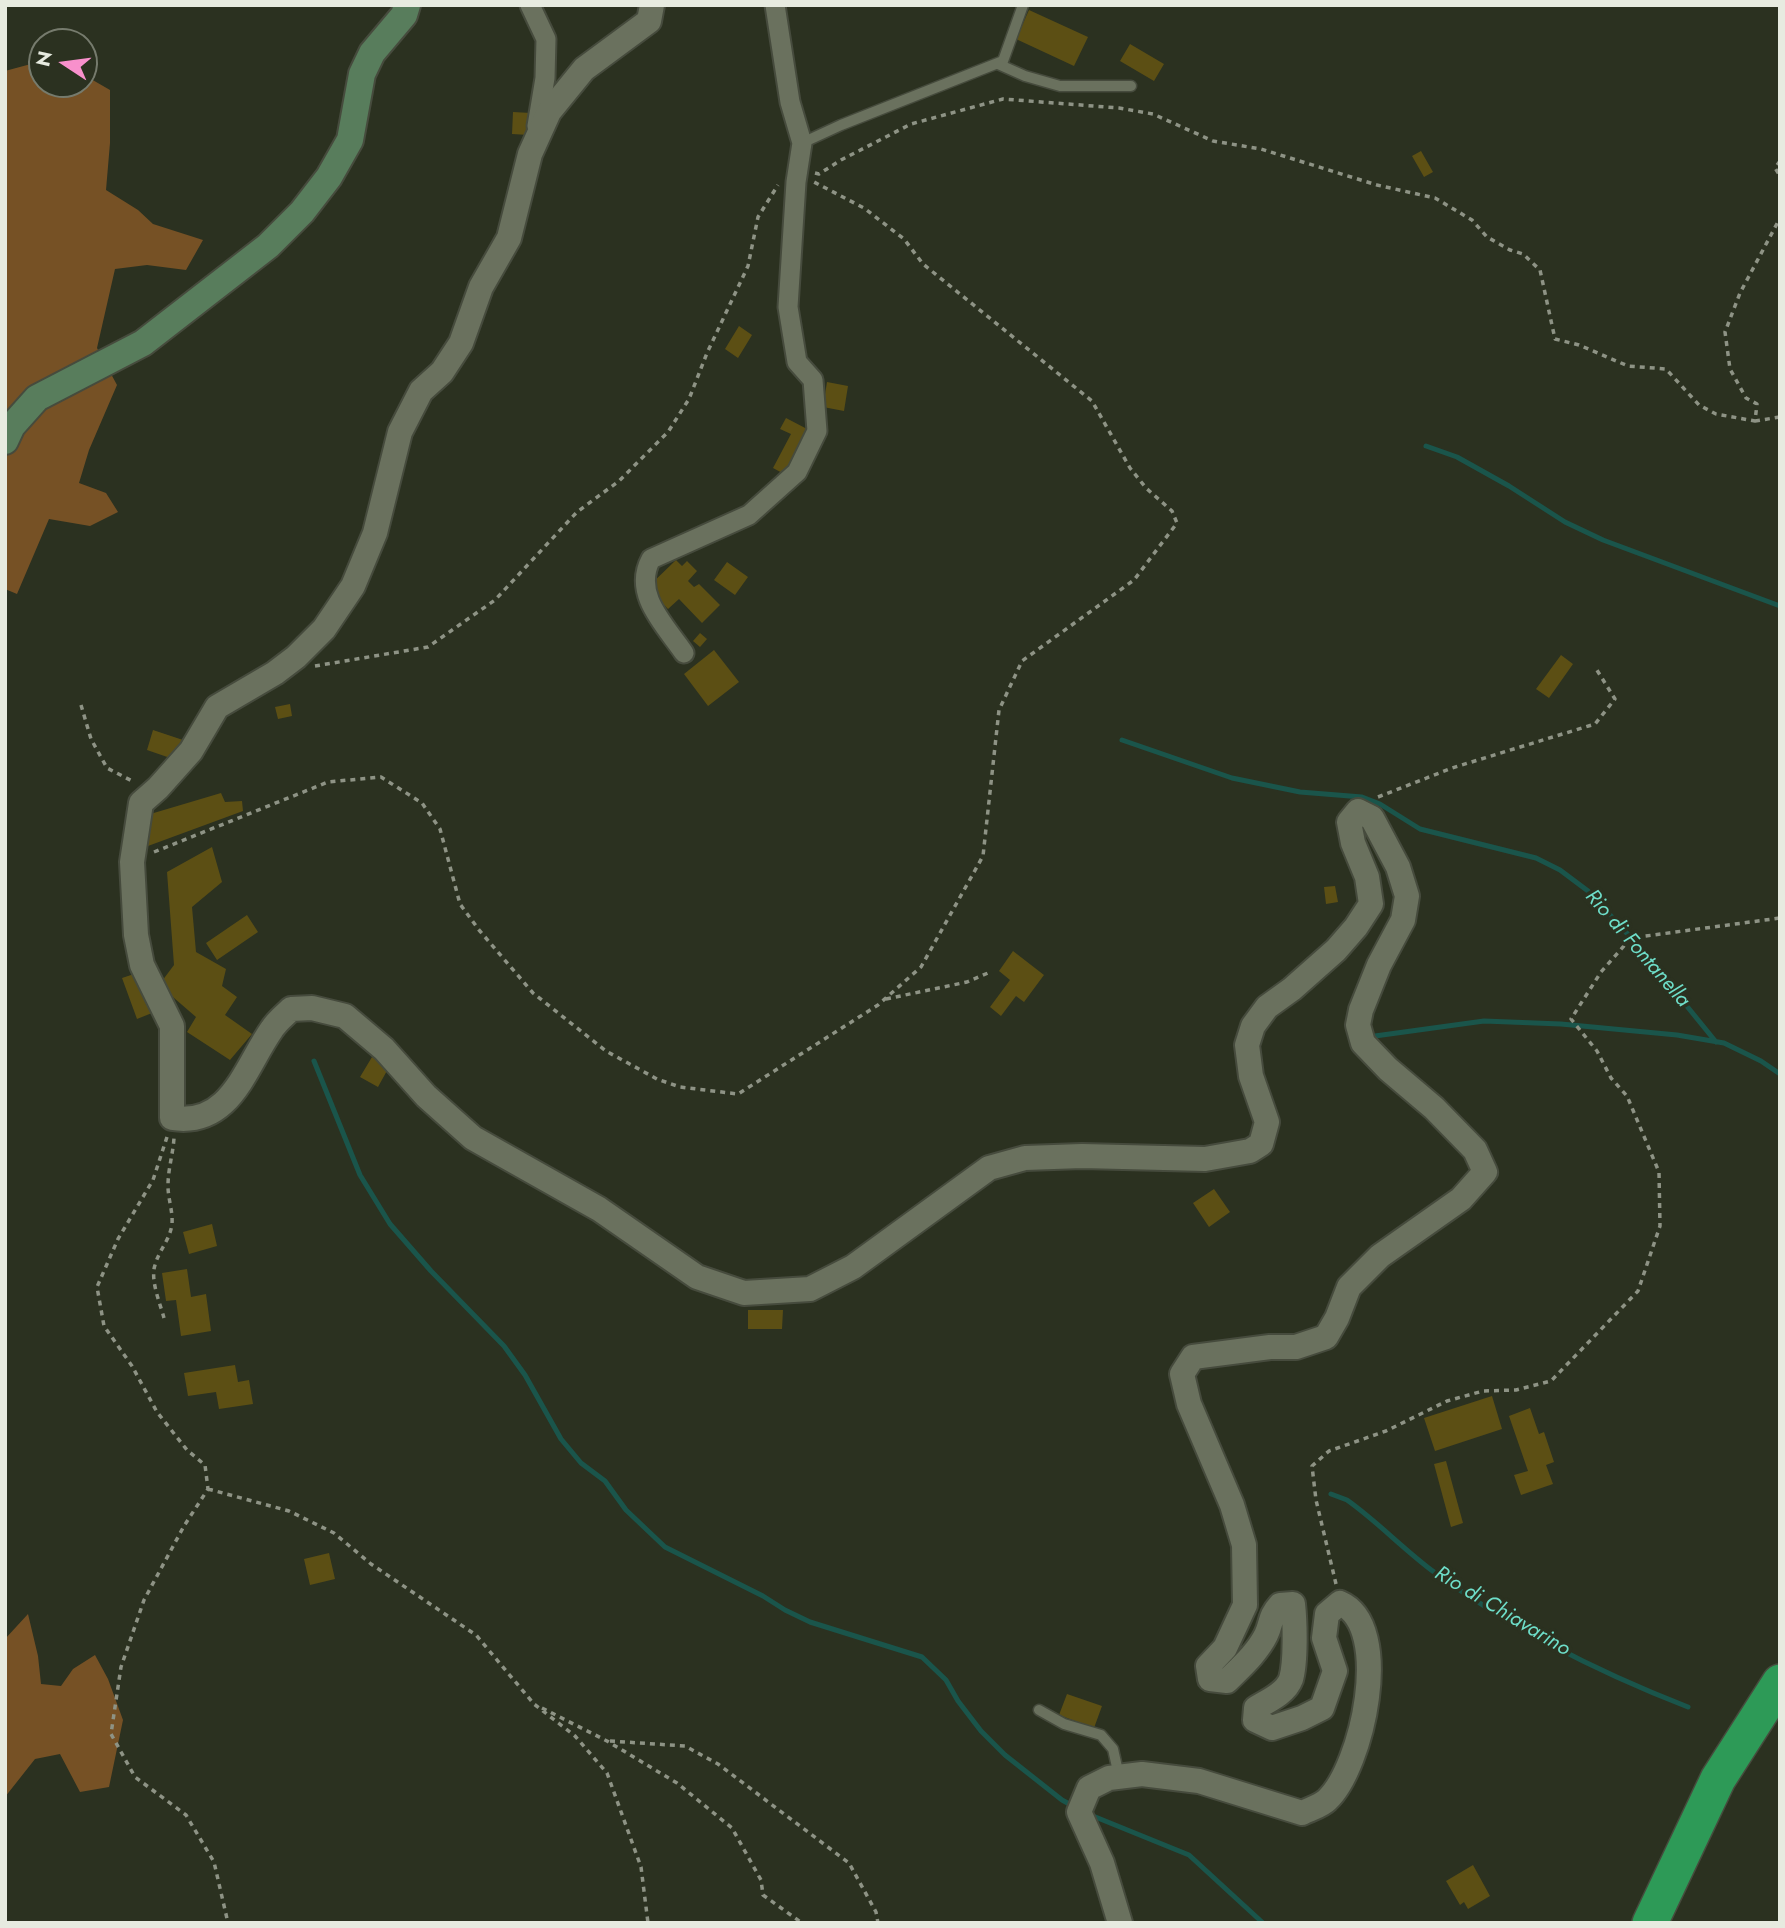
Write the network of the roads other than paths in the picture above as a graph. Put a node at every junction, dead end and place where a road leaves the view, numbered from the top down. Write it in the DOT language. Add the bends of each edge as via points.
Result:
graph roads {
  1 [pos="407,5"];
  2 [pos="530,5"];
  3 [pos="652,5"];
  4 [pos="775,5"];
  5 [pos="1023,5"];
  6 [pos="998,64"];
  7 [pos="1131,86"];
  8 [pos="802,143"];
  9 [pos="530,154"];
  10 [pos="5,441"];
  11 [pos="684,653"];
  12 [pos="1780,1682"];
  13 [pos="1039,1710"];
  14 [pos="1780,1727"];
  15 [pos="1119,1776"];
  16 [pos="1120,1923"];
  17 [pos="1650,1923"];
  18 [pos="1677,1923"];
  1 -- 10 [label="main road" via="362,74 350,140 302,212 268,246 143,343 37,398"];
  2 -- 9 [label="street" via="546,39 542,107"];
  3 -- 9 [label="street" via="649,21 584,69 550,112"];
  4 -- 8 [label="street" via="790,102"];
  5 -- 6 [label="lane"];
  6 -- 7 [label="lane" via="1060,86"];
  6 -- 8 [label="lane"];
  8 -- 11 [label="street" via="788,307 797,362 813,380 817,431 797,472 750,515 651,559 645,595"];
  9 -- 15 [label="street" via="509,238 481,287 461,344 442,372 421,391 400,432 375,533 353,586 324,629 296,657 217,707 191,751 141,803 132,862 136,935 142,965 172,1026 172,1118 199,1118 223,1104 272,1027 291,1009 312,1008 345,1016 473,1138 599,1209 697,1278 744,1293 810,1290 853,1267 989,1168 1025,1158 1205,1159 1250,1151 1261,1144 1267,1122 1251,1076 1247,1045 1253,1026 1267,1007 1336,950 1371,904 1349,822 1358,811 1372,818 1398,867 1407,896 1403,920 1361,1010 1358,1025 1363,1043 1475,1150 1485,1172 1461,1199 1380,1256 1349,1287 1326,1338 1296,1347 1193,1357 1182,1374 1189,1404 1244,1545 1245,1605 1224,1648 1208,1666 1210,1679 1227,1681 1249,1660 1267,1633 1272,1614 1280,1605 1293,1604 1290,1680 1278,1695 1256,1708 1255,1720 1272,1728 1322,1708 1335,1671 1324,1638 1327,1614 1340,1603 1349,1607 1364,1628 1369,1660 1360,1740 1345,1775 1326,1801 1302,1812 1199,1781"];
  12 -- 17 [label="highway" via="1718,1779"];
  13 -- 15 [label="lane" via="1064,1724 1101,1735 1113,1749"];
  14 -- 18 [label="highway" via="1743,1783"];
  15 -- 16 [label="street" via="1089,1788 1081,1807"];
}
